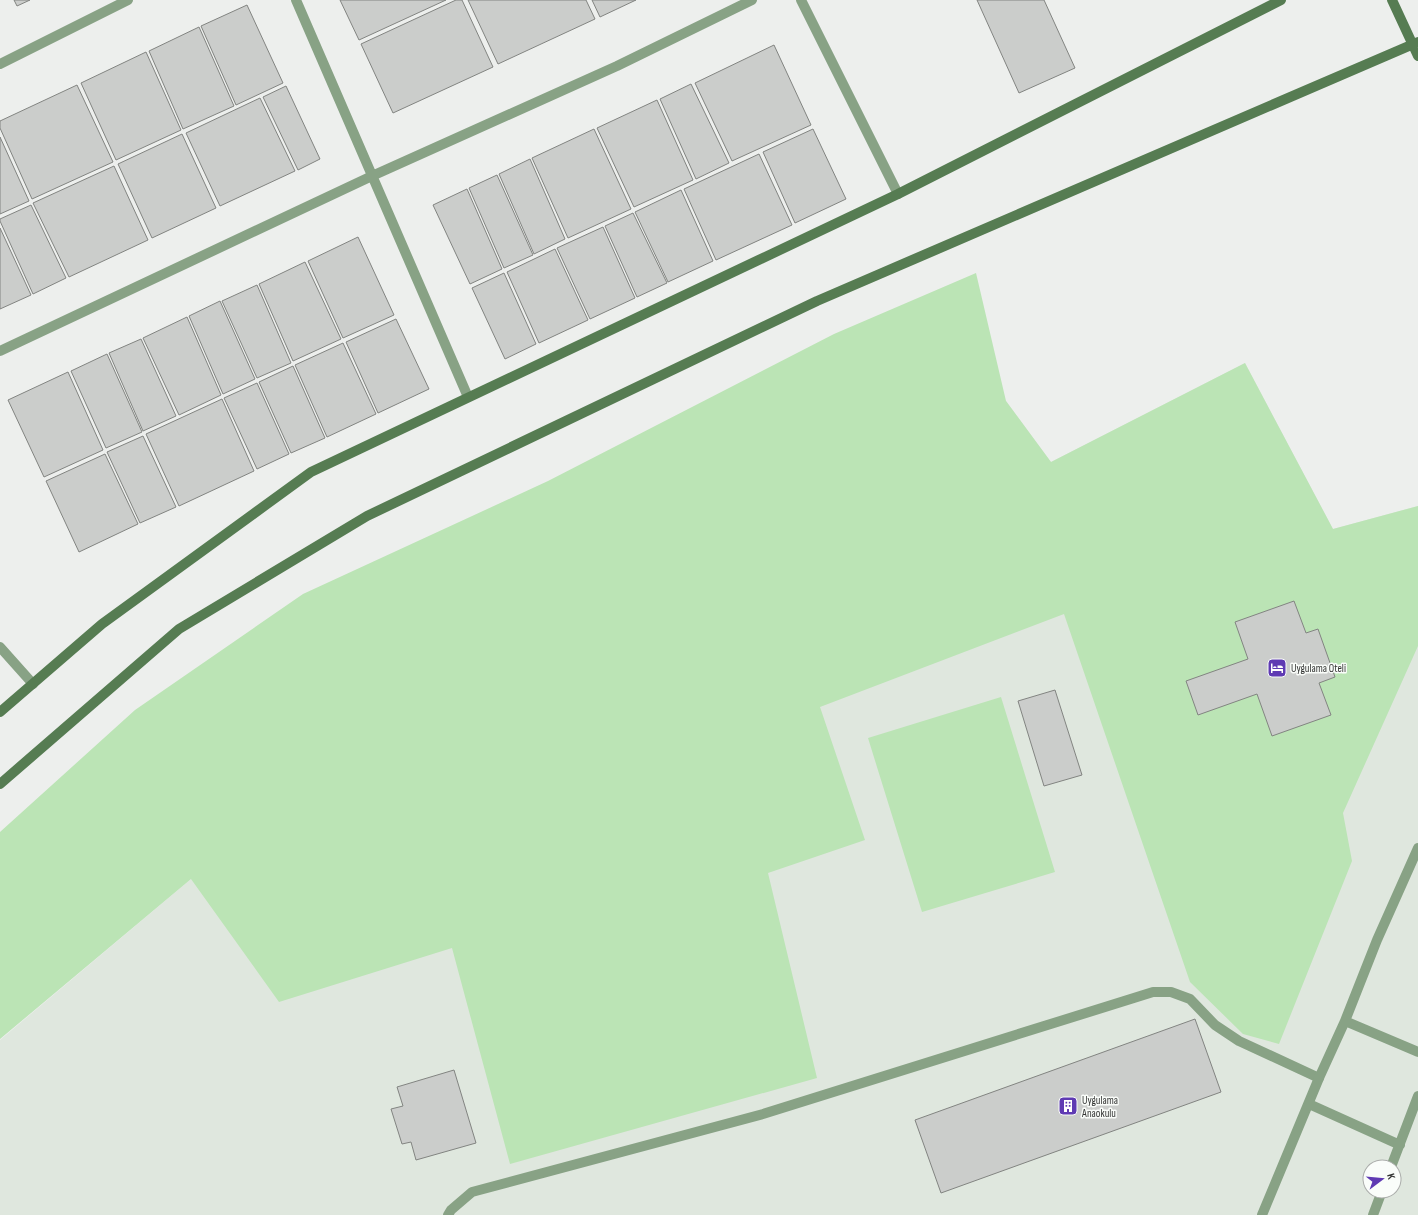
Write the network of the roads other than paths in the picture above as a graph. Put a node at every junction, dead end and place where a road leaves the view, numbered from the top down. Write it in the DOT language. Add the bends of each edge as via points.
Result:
graph roads {
  1 [pos="128,0"];
  2 [pos="296,0"];
  3 [pos="752,0"];
  4 [pos="801,0"];
  5 [pos="1282,0"];
  6 [pos="1392,0"];
  7 [pos="1415,43"];
  8 [pos="1418,56"];
  9 [pos="0,64"];
  10 [pos="372,176"];
  11 [pos="898,194"];
  12 [pos="0,351"];
  13 [pos="468,397"];
  14 [pos="0,647"];
  15 [pos="33,684"];
  16 [pos="0,712"];
  17 [pos="0,784"];
  18 [pos="1418,848"];
  19 [pos="1344,1021"];
  20 [pos="1418,1052"];
  21 [pos="1319,1078"];
  22 [pos="1418,1096"];
  23 [pos="1309,1104"];
  24 [pos="1400,1145"];
  25 [pos="1394,1159"];
  26 [pos="1379,1199"];
  27 [pos="448,1215"];
  28 [pos="1262,1215"];
  29 [pos="1373,1215"];
  1 -- 9 [label="street"];
  2 -- 10 [label="street"];
  3 -- 10 [label="street" via="617,66"];
  4 -- 11 [label="street"];
  5 -- 11 [label="main road"];
  6 -- 7 [label="main road"];
  7 -- 8 [label="main road"];
  7 -- 17 [label="main road" via="817,301 367,516 180,629"];
  10 -- 12 [label="street"];
  10 -- 13 [label="street"];
  11 -- 13 [label="main road"];
  13 -- 15 [label="main road" via="311,472 102,624"];
  14 -- 15 [label="street"];
  15 -- 16 [label="main road"];
  18 -- 19 [label="street"];
  19 -- 20 [label="street"];
  19 -- 21 [label="street"];
  21 -- 23 [label="street"];
  21 -- 27 [label="street" via="1239,1042 1190,1000 1170,992 1153,992 763,1114 472,1192"];
  22 -- 24 [label="street"];
  23 -- 24 [label="street"];
  23 -- 28 [label="street"];
  24 -- 25 [label="street"];
  26 -- 29 [label="street"];
}
